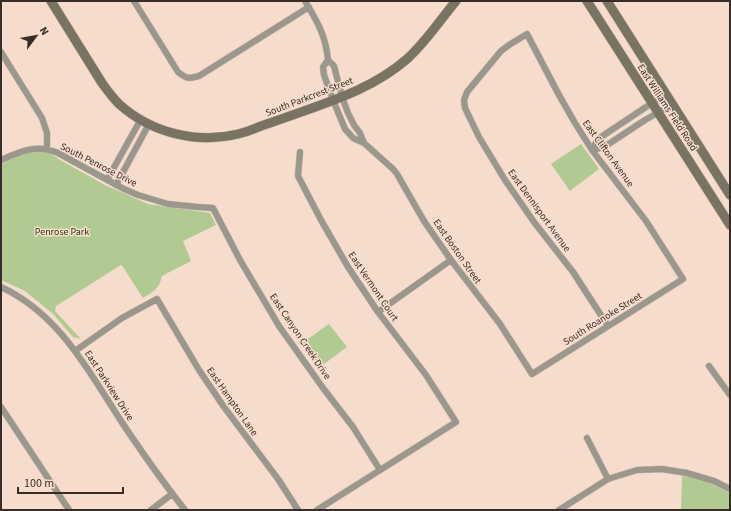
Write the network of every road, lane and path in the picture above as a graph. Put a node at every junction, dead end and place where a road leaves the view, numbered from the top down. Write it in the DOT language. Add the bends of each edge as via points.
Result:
graph roads {
  1 [pos="51,1"];
  2 [pos="134,1"];
  3 [pos="305,1"];
  4 [pos="456,1"];
  5 [pos="587,1"];
  6 [pos="607,1"];
  7 [pos="309,7"];
  8 [pos="527,34"];
  9 [pos="1,52"];
  10 [pos="328,60"];
  11 [pos="666,95"];
  12 [pos="337,99"];
  13 [pos="652,103"];
  14 [pos="673,104"];
  15 [pos="658,112"];
  16 [pos="145,122"];
  17 [pos="364,142"];
  18 [pos="47,149"];
  19 [pos="592,150"];
  20 [pos="300,152"];
  21 [pos="1,160"];
  22 [pos="107,180"];
  23 [pos="116,185"];
  24 [pos="730,195"];
  25 [pos="213,208"];
  26 [pos="730,225"];
  27 [pos="451,260"];
  28 [pos="683,279"];
  29 [pos="1,287"];
  30 [pos="378,312"];
  31 [pos="608,326"];
  32 [pos="75,351"];
  33 [pos="709,366"];
  34 [pos="532,374"];
  35 [pos="730,395"];
  36 [pos="1,407"];
  37 [pos="587,438"];
  38 [pos="380,470"];
  39 [pos="608,479"];
  40 [pos="730,487"];
  41 [pos="172,494"];
  42 [pos="70,510"];
  43 [pos="151,510"];
  44 [pos="184,510"];
  45 [pos="298,510"];
  46 [pos="316,510"];
  47 [pos="559,510"];
  1 -- 16 [label="main road" via="110,94"];
  2 -- 7 [label="street" via="178,72 189,78 199,76"];
  3 -- 7 [label="street, East Boston Street"];
  4 -- 12 [label="main road, South Parkcrest Street" via="407,58 376,81"];
  5 -- 13 [label="main road, East Williams Field Road"];
  6 -- 11 [label="main road, East Williams Field Road"];
  7 -- 10 [label="street, East Boston Street" via="322,30"];
  8 -- 19 [label="street, East Clifton Avenue" via="562,101"];
  8 -- 31 [label="street, East Dennisport Avenue" via="497,54 464,95 464,108 505,180 573,272"];
  9 -- 18 [label="street" via="44,122"];
  10 -- 12 [label="street, East Boston Street" via="334,66"];
  10 -- 12 [label="street, East Boston Street" via="323,67 324,75"];
  11 -- 13 [label="street"];
  11 -- 14 [label="main road, East Williams Field Road"];
  12 -- 16 [label="main road, South Parkcrest Street" via="240,134 214,138 189,137"];
  12 -- 17 [label="street, East Boston Street"];
  12 -- 17 [label="street, East Boston Street" via="345,129 353,138"];
  13 -- 15 [label="main road, East Williams Field Road"];
  13 -- 19 [label="street" via="598,139"];
  14 -- 15 [label="street"];
  14 -- 24 [label="main road, East Williams Field Road"];
  15 -- 19 [label="street" via="604,147"];
  15 -- 26 [label="main road, East Williams Field Road"];
  16 -- 22 [label="street"];
  16 -- 23 [label="street"];
  17 -- 27 [label="street, East Boston Street" via="398,174 424,221"];
  18 -- 21 [label="street, South Penrose Drive" via="35,148"];
  18 -- 22 [label="street, South Penrose Drive"];
  19 -- 28 [label="street, East Clifton Avenue" via="646,221"];
  20 -- 30 [label="street, East Vermont Court" via="298,176 348,267"];
  22 -- 23 [label="street, South Penrose Drive"];
  23 -- 25 [label="street, South Penrose Drive" via="168,204"];
  25 -- 38 [label="street, East Canyon Creek Drive" via="279,326 353,427"];
  27 -- 30 [label="street"];
  27 -- 34 [label="street, East Boston Street" via="500,324"];
  28 -- 31 [label="street, South Roanoke Street"];
  29 -- 32 [label="street, East Parkview Drive" via="43,315"];
  30 -- 38 [label="street, East Vermont Court" via="426,375 456,422"];
  31 -- 34 [label="street, South Roanoke Street"];
  32 -- 41 [label="street, East Parkview Drive"];
  32 -- 45 [label="street, East Hampton Lane" via="122,318 157,299 224,408 278,479"];
  33 -- 35 [label="street"];
  36 -- 42 [label="street"];
  37 -- 39 [label="street"];
  38 -- 46 [label="street"];
  39 -- 40 [label="street" via="637,470 662,469 687,473"];
  39 -- 47 [label="street"];
  41 -- 43 [label="street"];
  41 -- 44 [label="street, East Parkview Drive"];
}
